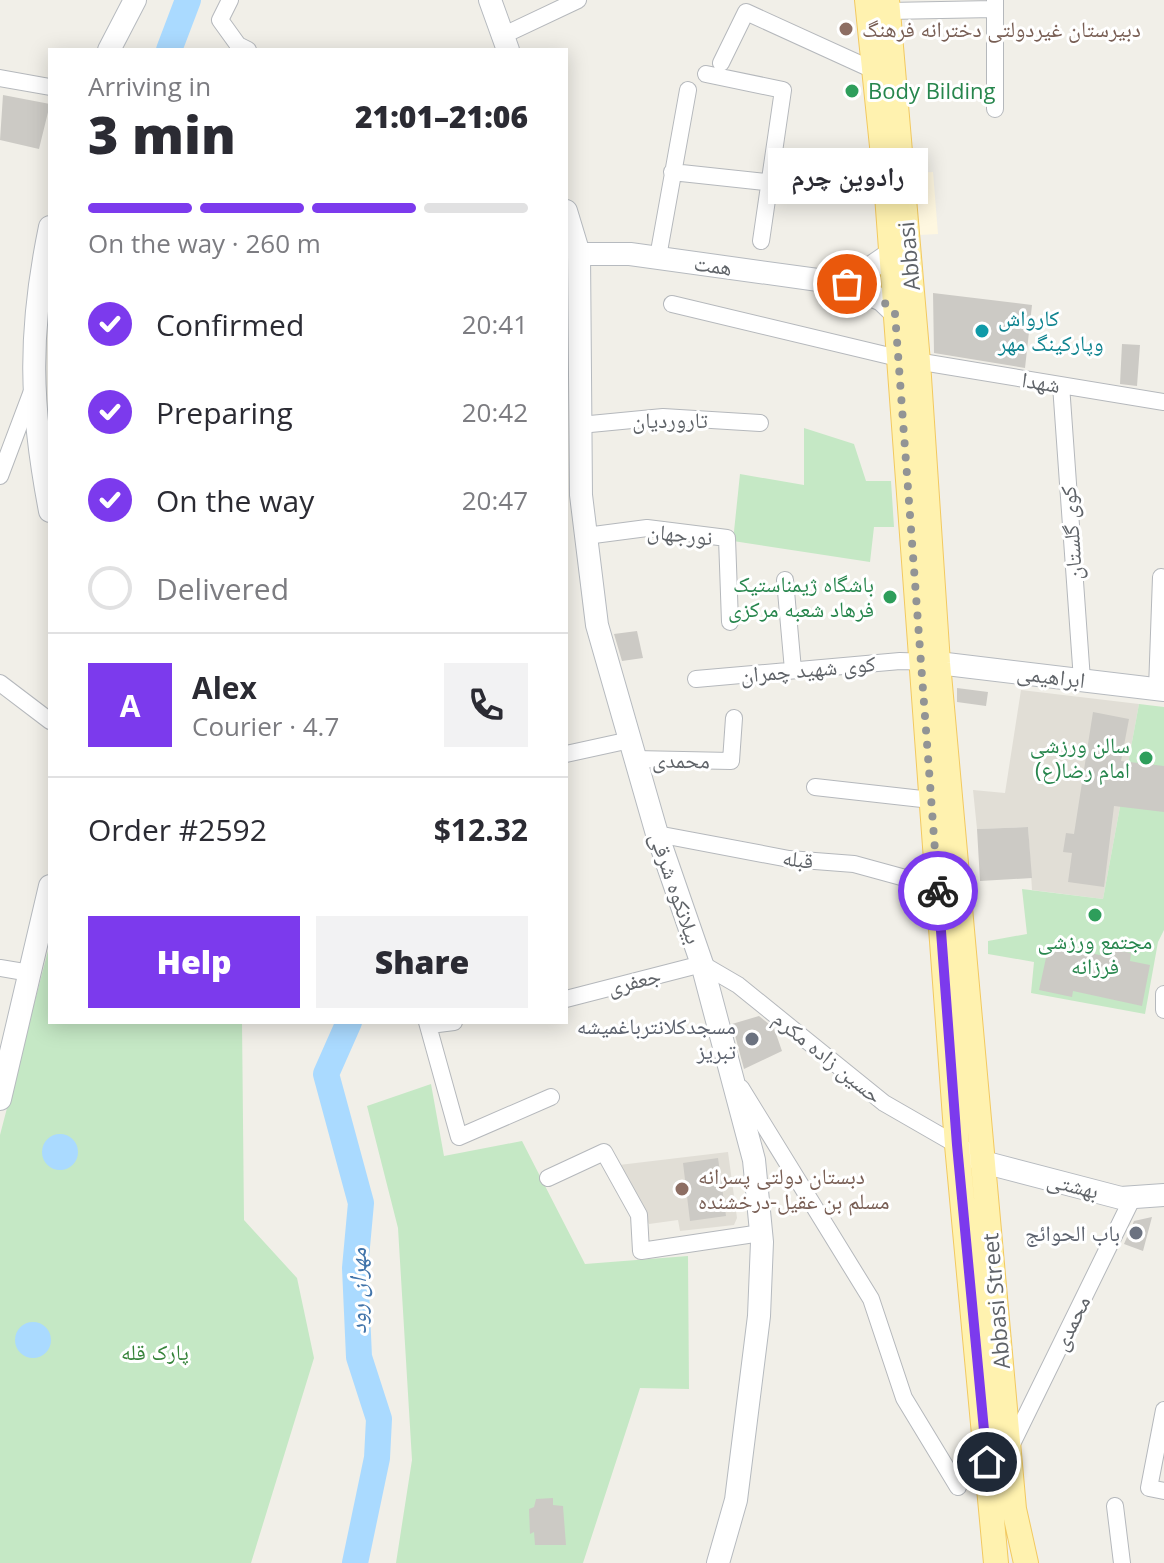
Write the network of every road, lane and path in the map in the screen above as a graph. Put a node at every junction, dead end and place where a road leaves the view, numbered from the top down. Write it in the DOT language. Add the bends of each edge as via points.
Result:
graph roads {
  1 [pos="135,0"];
  2 [pos="230,0"];
  3 [pos="490,0"];
  4 [pos="578,0"];
  5 [pos="881,4"];
  6 [pos="995,4"];
  7 [pos="505,43"];
  8 [pos="110,48"];
  9 [pos="244,48"];
  10 [pos="721,63"];
  11 [pos="706,74"];
  12 [pos="884,75"];
  13 [pos="0,78"];
  14 [pos="48,87"];
  15 [pos="688,90"];
  16 [pos="995,109"];
  17 [pos="672,172"];
  18 [pos="772,182"];
  19 [pos="895,196"];
  20 [pos="568,221"];
  21 [pos="48,238"];
  22 [pos="761,241"];
  23 [pos="573,246"];
  24 [pos="899,248"];
  25 [pos="658,257"];
  26 [pos="847,284"];
  27 [pos="672,304"];
  28 [pos="895,314"];
  29 [pos="915,331"];
  30 [pos="908,360"];
  31 [pos="1061,385"];
  32 [pos="32,390"];
  33 [pos="1164,402"];
  34 [pos="760,423"];
  35 [pos="580,425"];
  36 [pos="0,476"];
  37 [pos="48,502"];
  38 [pos="586,536"];
  39 [pos="1161,577"];
  40 [pos="785,580"];
  41 [pos="730,622"];
  42 [pos="929,662"];
  43 [pos="793,670"];
  44 [pos="696,679"];
  45 [pos="1082,680"];
  46 [pos="0,683"];
  47 [pos="1161,690"];
  48 [pos="734,718"];
  49 [pos="48,719"];
  50 [pos="632,750"];
  51 [pos="568,754"];
  52 [pos="815,787"];
  53 [pos="931,800"];
  54 [pos="657,834"];
  55 [pos="948,888"];
  56 [pos="48,895"];
  57 [pos="702,964"];
  58 [pos="0,968"];
  59 [pos="30,973"];
  60 [pos="1164,994"];
  61 [pos="568,998"];
  62 [pos="1164,1010"];
  63 [pos="428,1024"];
  64 [pos="730,1069"];
  65 [pos="0,1095"];
  66 [pos="551,1097"];
  67 [pos="957,1145"];
  68 [pos="983,1162"];
  69 [pos="548,1178"];
  70 [pos="1164,1195"];
  71 [pos="1133,1197"];
  72 [pos="761,1233"];
  73 [pos="1164,1410"];
  74 [pos="1010,1450"];
  75 [pos="958,1487"];
  76 [pos="1164,1491"];
  77 [pos="1115,1506"];
  78 [pos="718,1563"];
  79 [pos="996,1563"];
  80 [pos="1026,1563"];
  81 [pos="1122,1563"];
  1 -- 8 [label="main road"];
  2 -- 9 [label="street" via="220,20"];
  3 -- 7 [label="main road"];
  4 -- 7 [label="street"];
  5 -- 6 [label="street"];
  5 -- 12 [label="main road, Abbasi Street"];
  6 -- 16 [label="street"];
  10 -- 12 [label="street" via="746,12"];
  11 -- 18 [label="street" via="783,90"];
  12 -- 19 [label="main road, Abbasi Street"];
  13 -- 14 [label="street"];
  15 -- 17 [label="street"];
  17 -- 18 [label="street"];
  17 -- 25 [label="street"];
  18 -- 19 [label="street"];
  18 -- 22 [label="street"];
  19 -- 24 [label="main road, Abbasi Street"];
  20 -- 23 [label="main road, بیلانکوه شرقی"];
  21 -- 32 [label="main road" via="36,302"];
  23 -- 25 [label="main road, همت"];
  23 -- 35 [label="main road, بیلانکوه شرقی"];
  24 -- 26 [label="main road"];
  24 -- 28 [label="main road, Abbasi Street"];
  24 -- 29 [label="main road, Abbasi"];
  25 -- 26 [label="main road, همت"];
  26 -- 28 [label="main road, همت" via="882,300"];
  27 -- 30 [label="street, شهدا"];
  28 -- 29 [label="main road, همت"];
  28 -- 30 [label="main road, Abbasi Street"];
  29 -- 30 [label="main road, Abbasi"];
  30 -- 31 [label="street, شهدا"];
  30 -- 42 [label="main road, Abbasi Street"];
  31 -- 33 [label="street, شهدا"];
  31 -- 45 [label="street, کوی گلستان"];
  32 -- 36 [label="street"];
  32 -- 37 [label="main road"];
  34 -- 35 [label="street, تاروردیان" via="663,417"];
  35 -- 38 [label="main road, بیلانکوه شرقی"];
  38 -- 41 [label="street, نورجهان" via="647,528 727,538"];
  38 -- 50 [label="main road, بیلانکوه شرقی" via="597,625"];
  39 -- 47 [label="street"];
  40 -- 43 [label="street"];
  42 -- 43 [label="street, کوی شهید چمران"];
  42 -- 45 [label="main road, ابراهیمی"];
  42 -- 53 [label="main road, Abbasi Street"];
  42 -- 55 [label="main road"];
  43 -- 44 [label="street, کوی شهید چمران"];
  45 -- 47 [label="main road, ابراهیمی"];
  46 -- 49 [label="street"];
  48 -- 50 [label="street, محمدی" via="731,761"];
  50 -- 51 [label="street"];
  50 -- 54 [label="main road, بیلانکوه شرقی"];
  52 -- 53 [label="street"];
  53 -- 55 [label="main road, Abbasi Street"];
  54 -- 55 [label="street, قبله" via="789,859 854,864"];
  54 -- 57 [label="main road, بیلانکوه شرقی"];
  55 -- 67 [label="main road, Abbasi Street"];
  55 -- 68 [label="main road, Abbasi Street"];
  56 -- 59 [label="main road"];
  57 -- 61 [label="street, جعفری"];
  57 -- 64 [label="main road, بیلانکوه شرقی"];
  57 -- 67 [label="street, حسین زاده مکرم" via="738,985 884,1103"];
  58 -- 59 [label="street"];
  59 -- 65 [label="main road"];
  60 -- 62 [label="street"];
  63 -- 66 [label="street" via="459,1137"];
  64 -- 72 [label="main road, بیلانکوه شرقی" via="754,1160"];
  64 -- 75 [label="street" via="871,1299 904,1398"];
  67 -- 68 [label="main road, بهشتی"];
  67 -- 79 [label="main road, Abbasi Street"];
  68 -- 71 [label="main road, بهشتی"];
  68 -- 74 [label="main road, Abbasi Street"];
  69 -- 72 [label="street" via="604,1152 639,1215 641,1251"];
  70 -- 71 [label="main road, بهشتی"];
  71 -- 74 [label="street, محمدی"];
  72 -- 78 [label="main road, بیلانکوه شرقی" via="759,1316 736,1500"];
  73 -- 76 [label="street" via="1149,1488"];
  74 -- 80 [label="main road, Abbasi Street" via="1014,1509"];
  77 -- 81 [label="street"];
}
